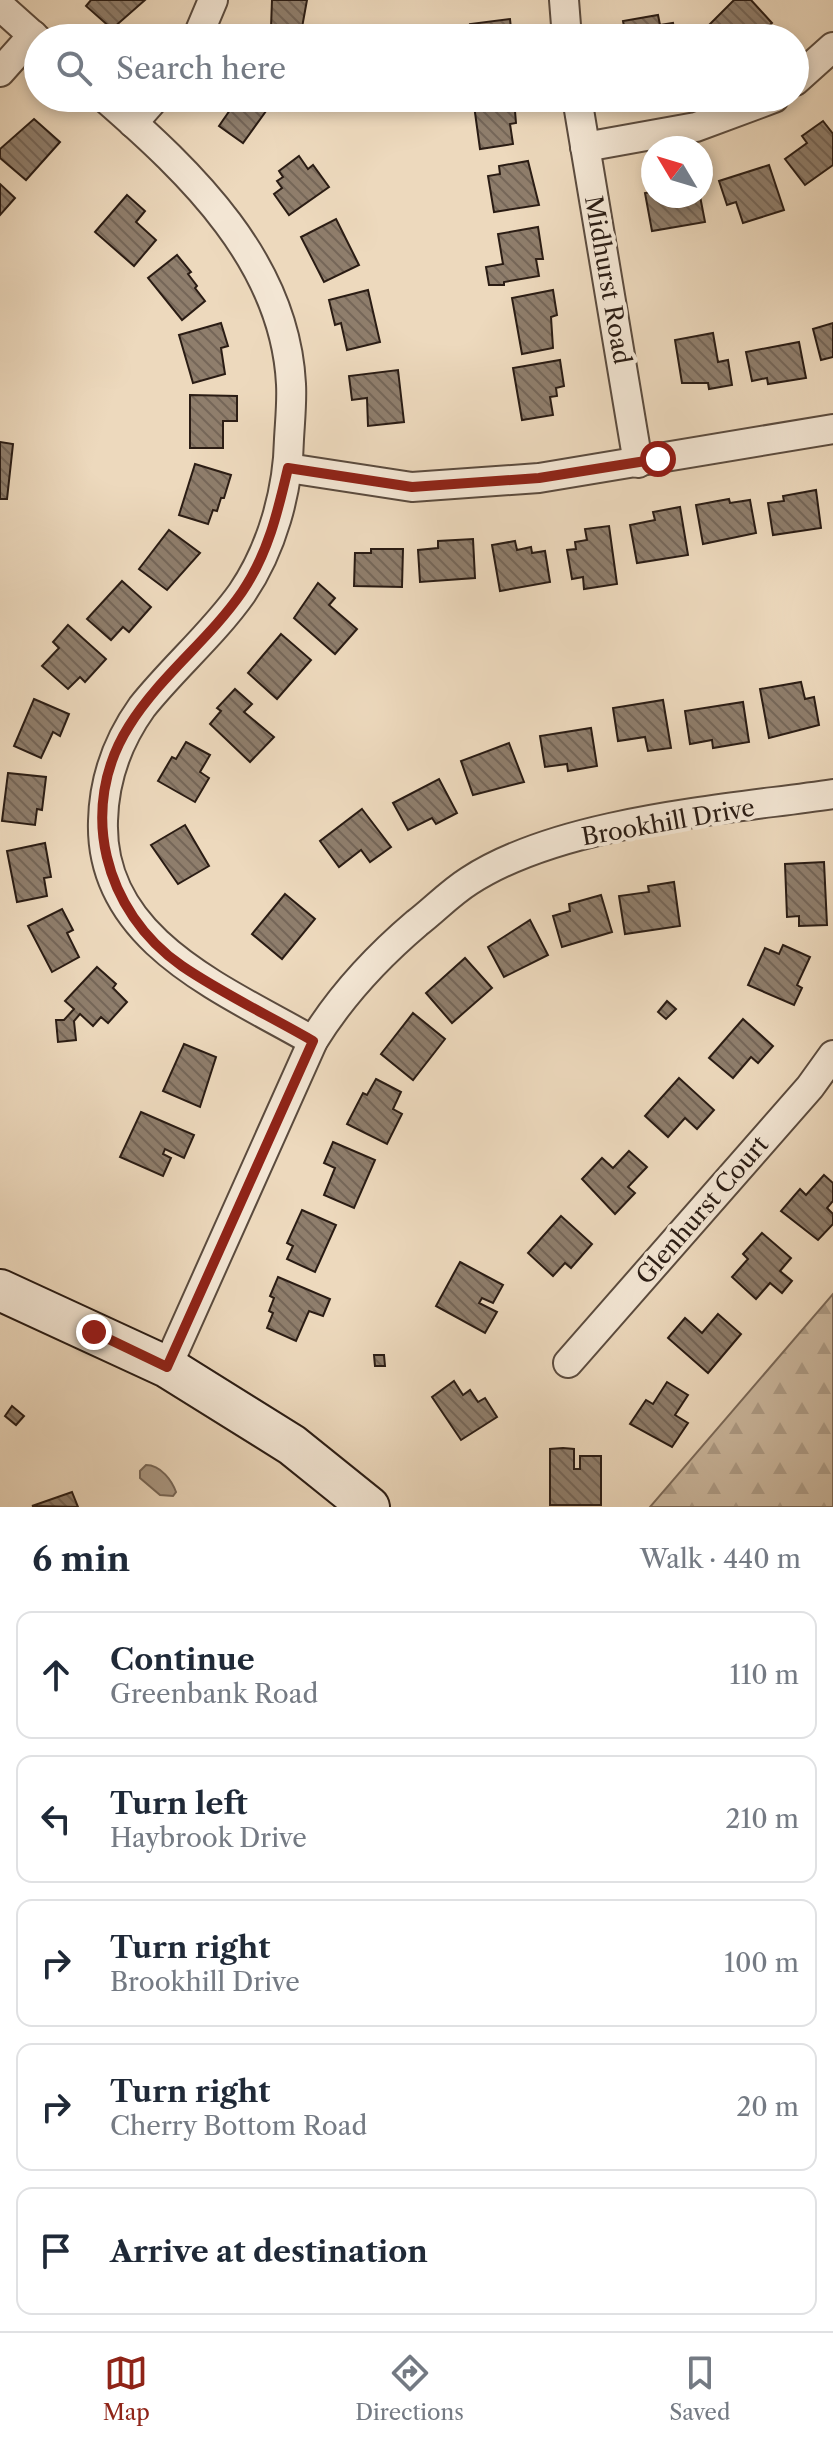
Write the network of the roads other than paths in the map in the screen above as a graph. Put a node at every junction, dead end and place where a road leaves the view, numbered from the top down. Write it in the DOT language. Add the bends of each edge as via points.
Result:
graph roads {
  1 [pos="213,0"];
  2 [pos="564,0"];
  3 [pos="0,6"];
  4 [pos="205,24"];
  5 [pos="566,24"];
  6 [pos="24,28"];
  7 [pos="833,47"];
  8 [pos="24,49"];
  9 [pos="809,68"];
  10 [pos="0,72"];
  11 [pos="121,112"];
  12 [pos="143,112"];
  13 [pos="579,112"];
  14 [pos="736,112"];
  15 [pos="133,123"];
  16 [pos="585,147"];
  17 [pos="833,429"];
  18 [pos="638,463"];
  19 [pos="288,468"];
  20 [pos="833,794"];
  21 [pos="313,1041"];
  22 [pos="833,1055"];
  23 [pos="0,1290"];
  24 [pos="568,1363"];
  25 [pos="167,1367"];
  26 [pos="369,1507"];
  1 -- 4 [label="street"];
  2 -- 5 [label="street"];
  3 -- 6 [label="street"];
  7 -- 9 [label="street"];
  8 -- 10 [label="street"];
  11 -- 15 [label="street"];
  12 -- 15 [label="street"];
  13 -- 16 [label="street, Midhurst Road"];
  14 -- 16 [label="street" via="696,127"];
  15 -- 19 [label="street" via="227,221 263,277 291,382"];
  16 -- 18 [label="street, Midhurst Road"];
  17 -- 18 [label="street"];
  18 -- 19 [label="street" via="539,478 412,487"];
  19 -- 21 [label="street" via="273,530 241,593 128,727 109,774 103,833 111,879 137,925 181,965"];
  20 -- 21 [label="street, Brookhill Drive" via="614,827 538,849 469,880 394,943 332,1011"];
  21 -- 25 [label="street, Brookhill Drive"];
  22 -- 24 [label="street, Glenhurst Court"];
  23 -- 25 [label="main road"];
  25 -- 26 [label="main road" via="292,1445"];
}
